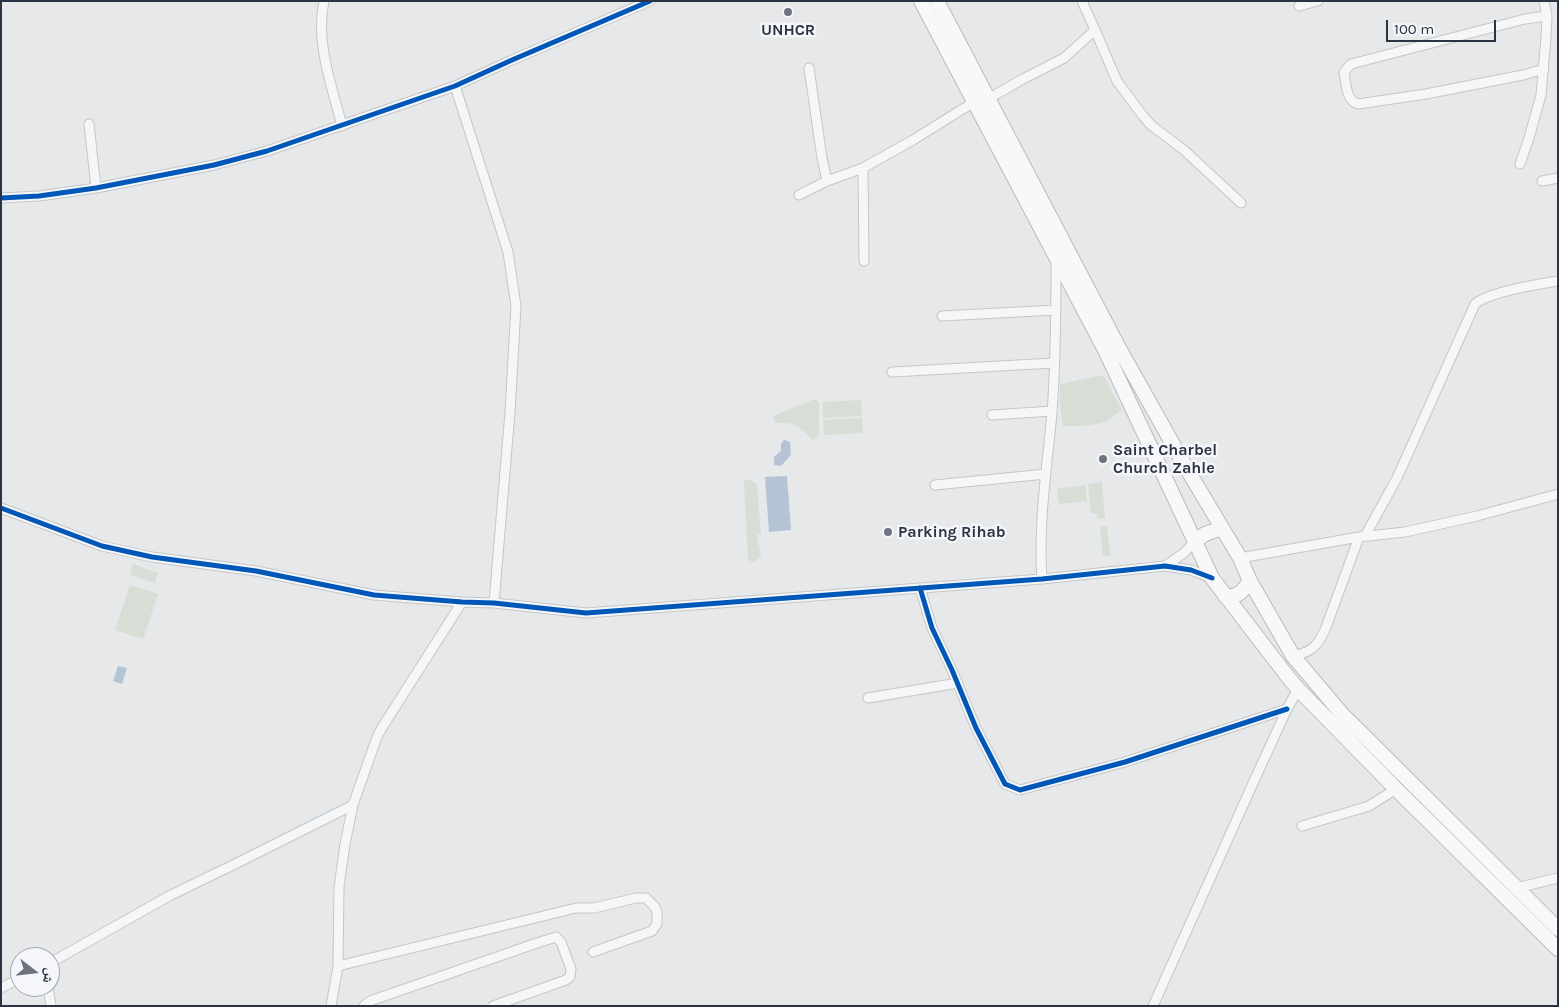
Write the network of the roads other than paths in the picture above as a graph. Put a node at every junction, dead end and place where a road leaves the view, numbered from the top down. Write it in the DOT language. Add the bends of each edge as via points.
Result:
graph roads {
  1 [pos="324,1"];
  2 [pos="650,1"];
  3 [pos="921,1"];
  4 [pos="937,1"];
  5 [pos="1082,1"];
  6 [pos="1318,1"];
  7 [pos="1544,1"];
  8 [pos="1299,6"];
  9 [pos="1547,16"];
  10 [pos="1095,30"];
  11 [pos="809,68"];
  12 [pos="1544,69"];
  13 [pos="455,86"];
  14 [pos="988,98"];
  15 [pos="974,102"];
  16 [pos="89,124"];
  17 [pos="342,126"];
  18 [pos="1520,164"];
  19 [pos="863,168"];
  20 [pos="1558,178"];
  21 [pos="827,181"];
  22 [pos="1542,181"];
  23 [pos="96,188"];
  24 [pos="799,195"];
  25 [pos="1,198"];
  26 [pos="1241,203"];
  27 [pos="1056,258"];
  28 [pos="864,261"];
  29 [pos="1558,281"];
  30 [pos="1056,310"];
  31 [pos="942,316"];
  32 [pos="1054,363"];
  33 [pos="892,372"];
  34 [pos="1052,411"];
  35 [pos="992,415"];
  36 [pos="1046,474"];
  37 [pos="935,485"];
  38 [pos="1558,494"];
  39 [pos="1,508"];
  40 [pos="1222,528"];
  41 [pos="1362,536"];
  42 [pos="1195,541"];
  43 [pos="1240,558"];
  44 [pos="1165,566"];
  45 [pos="1212,578"];
  46 [pos="1042,579"];
  47 [pos="1250,581"];
  48 [pos="920,588"];
  49 [pos="1225,596"];
  50 [pos="462,602"];
  51 [pos="494,603"];
  52 [pos="1293,656"];
  53 [pos="958,682"];
  54 [pos="1298,689"];
  55 [pos="868,698"];
  56 [pos="1287,709"];
  57 [pos="1396,789"];
  58 [pos="353,805"];
  59 [pos="1302,826"];
  60 [pos="1558,878"];
  61 [pos="1516,888"];
  62 [pos="1558,929"];
  63 [pos="1558,949"];
  64 [pos="593,952"];
  65 [pos="60,957"];
  66 [pos="338,966"];
  67 [pos="331,1006"];
  68 [pos="364,1006"];
  69 [pos="493,1006"];
  70 [pos="1153,1006"];
  1 -- 17 [label="street" via="321,35"];
  2 -- 13 [label="street"];
  3 -- 15 [label="highway"];
  4 -- 14 [label="highway"];
  5 -- 10 [label="street"];
  6 -- 8 [label="street"];
  7 -- 9 [label="street"];
  9 -- 12 [label="street"];
  9 -- 12 [label="street" via="1350,64 1344,72 1349,99 1358,104 1426,94"];
  10 -- 14 [label="street" via="1064,58"];
  10 -- 26 [label="street" via="1117,81 1143,116"];
  11 -- 21 [label="street"];
  12 -- 18 [label="street" via="1541,95"];
  13 -- 17 [label="street"];
  13 -- 51 [label="street" via="508,252 516,306"];
  14 -- 40 [label="highway" via="1120,350"];
  15 -- 19 [label="street"];
  15 -- 27 [label="highway"];
  16 -- 23 [label="street"];
  17 -- 23 [label="street" via="214,165"];
  19 -- 21 [label="street"];
  19 -- 28 [label="street"];
  20 -- 22 [label="street"];
  21 -- 24 [label="street"];
  23 -- 25 [label="street"];
  27 -- 30 [label="street"];
  27 -- 42 [label="highway" via="1106,350"];
  29 -- 41 [label="street" via="1496,294 1475,304 1397,478"];
  30 -- 31 [label="street"];
  30 -- 32 [label="street"];
  32 -- 33 [label="street"];
  32 -- 34 [label="street"];
  34 -- 35 [label="street"];
  34 -- 36 [label="street"];
  36 -- 37 [label="street"];
  36 -- 46 [label="street" via="1041,522"];
  38 -- 41 [label="street" via="1440,525"];
  39 -- 50 [label="street" via="102,546 152,558 256,571 374,595"];
  40 -- 42 [label="highway"];
  40 -- 43 [label="highway"];
  41 -- 43 [label="street"];
  41 -- 52 [label="street" via="1319,643 1305,653"];
  42 -- 44 [label="street" via="1184,554"];
  42 -- 45 [label="highway"];
  43 -- 47 [label="highway"];
  44 -- 45 [label="street" via="1191,570"];
  44 -- 46 [label="street"];
  45 -- 49 [label="highway"];
  46 -- 48 [label="street"];
  47 -- 49 [label="highway" via="1238,595"];
  47 -- 52 [label="highway"];
  48 -- 51 [label="street" via="586,613"];
  48 -- 53 [label="street" via="932,628"];
  49 -- 54 [label="highway"];
  50 -- 51 [label="street"];
  50 -- 58 [label="street" via="380,732"];
  52 -- 61 [label="highway" via="1342,714"];
  53 -- 55 [label="street"];
  53 -- 56 [label="street" via="976,728 1005,784 1020,790 1125,762"];
  54 -- 56 [label="street"];
  54 -- 57 [label="highway"];
  56 -- 70 [label="street"];
  57 -- 59 [label="street" via="1369,806"];
  57 -- 63 [label="highway"];
  58 -- 65 [label="street" via="168,896"];
  58 -- 66 [label="street" via="340,874"];
  60 -- 61 [label="street"];
  61 -- 62 [label="highway"];
  64 -- 66 [label="street" via="652,931 658,919 655,907 642,898 594,908 576,908"];
  66 -- 67 [label="street"];
  68 -- 69 [label="street" via="370,1001 558,938 570,977"];
}
